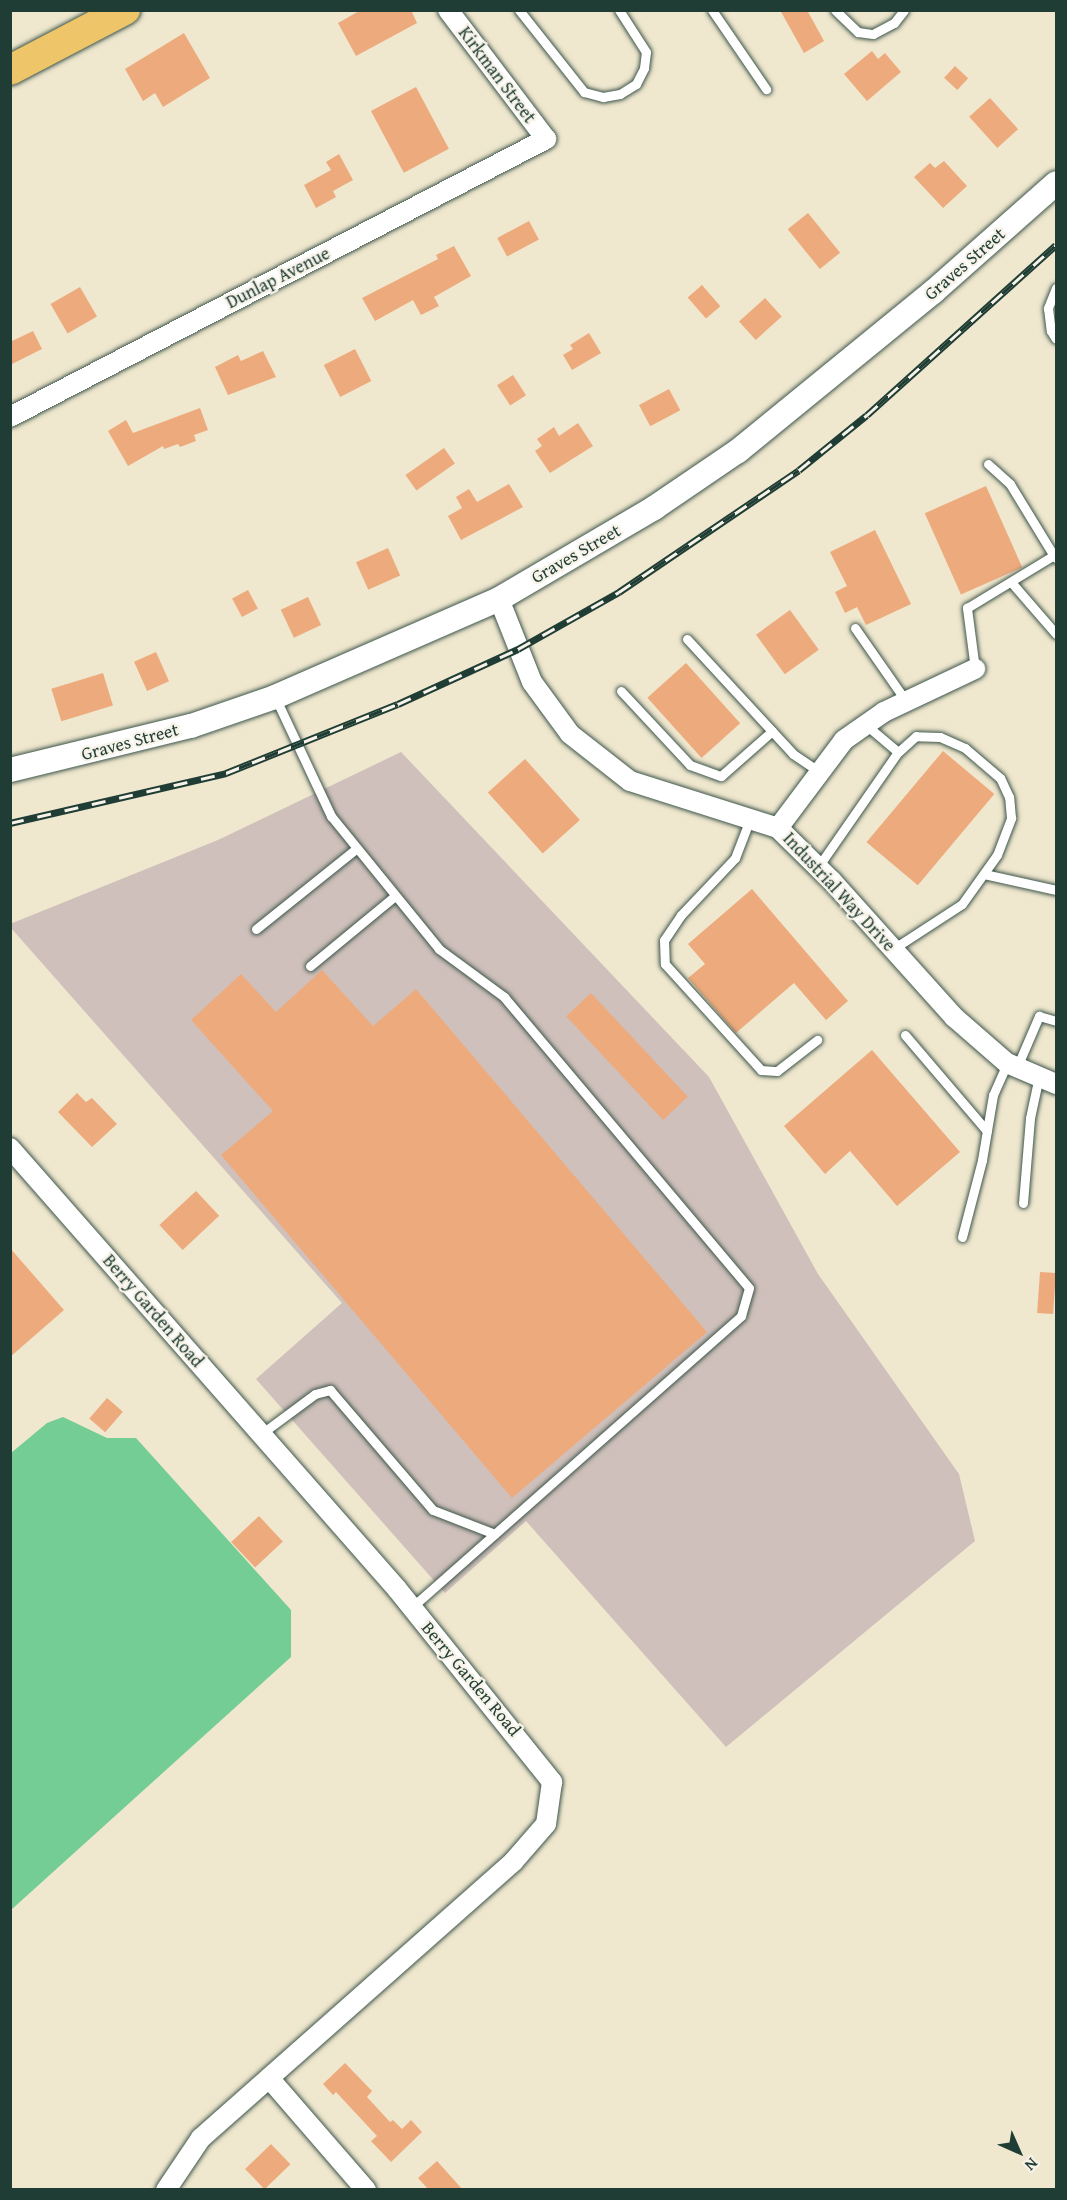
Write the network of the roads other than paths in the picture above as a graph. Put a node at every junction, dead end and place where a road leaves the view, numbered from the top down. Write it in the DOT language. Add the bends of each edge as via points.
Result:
graph roads {
  1 [pos="124,10"];
  2 [pos="448,10"];
  3 [pos="519,10"];
  4 [pos="619,10"];
  5 [pos="712,10"];
  6 [pos="835,10"];
  7 [pos="904,10"];
  8 [pos="10,70"];
  9 [pos="766,89"];
  10 [pos="546,139"];
  11 [pos="1056,183"];
  12 [pos="1056,288"];
  13 [pos="1056,339"];
  14 [pos="10,417"];
  15 [pos="988,464"];
  16 [pos="1055,557"];
  17 [pos="1011,582"];
  18 [pos="499,599"];
  19 [pos="855,628"];
  20 [pos="1056,634"];
  21 [pos="687,639"];
  22 [pos="975,669"];
  23 [pos="621,691"];
  24 [pos="275,697"];
  25 [pos="906,701"];
  26 [pos="866,725"];
  27 [pos="772,731"];
  28 [pos="898,752"];
  29 [pos="10,770"];
  30 [pos="818,771"];
  31 [pos="750,819"];
  32 [pos="778,828"];
  33 [pos="357,848"];
  34 [pos="818,867"];
  35 [pos="984,874"];
  36 [pos="1056,890"];
  37 [pos="395,896"];
  38 [pos="256,929"];
  39 [pos="893,949"];
  40 [pos="310,966"];
  41 [pos="1056,1021"];
  42 [pos="905,1035"];
  43 [pos="817,1040"];
  44 [pos="1012,1065"];
  45 [pos="1048,1080"];
  46 [pos="987,1131"];
  47 [pos="10,1148"];
  48 [pos="1023,1203"];
  49 [pos="962,1237"];
  50 [pos="261,1434"];
  51 [pos="495,1534"];
  52 [pos="412,1607"];
  53 [pos="269,2078"];
  54 [pos="166,2190"];
  55 [pos="366,2190"];
  1 -- 8 [label="main road"];
  2 -- 10 [label="street, Kirkman Street"];
  3 -- 4 [label="lane" via="584,92 603,97 620,94 636,84 644,68 646,52"];
  5 -- 9 [label="lane"];
  6 -- 7 [label="lane" via="858,32 873,34 894,23"];
  10 -- 14 [label="street, Dunlap Avenue"];
  11 -- 18 [label="street, Graves Street" via="933,292 738,451 654,508"];
  12 -- 13 [label="lane" via="1048,308"];
  15 -- 16 [label="lane" via="1010,484"];
  16 -- 17 [label="lane"];
  17 -- 20 [label="lane"];
  17 -- 22 [label="lane" via="967,608"];
  18 -- 24 [label="street, Graves Street"];
  18 -- 31 [label="street, Industrial Way Drive" via="532,682 570,734 630,782"];
  19 -- 25 [label="lane"];
  21 -- 27 [label="lane"];
  22 -- 25 [label="street"];
  23 -- 27 [label="lane" via="690,765 720,776"];
  24 -- 29 [label="street, Graves Street" via="191,726"];
  24 -- 33 [label="lane" via="331,816"];
  25 -- 26 [label="street"];
  26 -- 28 [label="lane"];
  26 -- 30 [label="street" via="844,740"];
  27 -- 30 [label="lane" via="793,754"];
  28 -- 34 [label="lane"];
  28 -- 35 [label="lane" via="916,736 940,737 965,748 1000,778 1009,797 1011,818 997,855"];
  30 -- 32 [label="street"];
  31 -- 32 [label="street, Industrial Way Drive"];
  31 -- 43 [label="lane" via="735,858 681,915 664,940 665,964 760,1070 777,1071"];
  32 -- 34 [label="street, Industrial Way Drive"];
  33 -- 37 [label="lane"];
  33 -- 38 [label="lane"];
  34 -- 39 [label="street, Industrial Way Drive"];
  35 -- 36 [label="lane"];
  35 -- 39 [label="lane" via="962,904"];
  37 -- 40 [label="lane"];
  37 -- 51 [label="lane" via="439,949 504,997 749,1288 741,1316"];
  39 -- 44 [label="street, Industrial Way Drive" via="954,1017"];
  41 -- 44 [label="lane" via="1039,1016"];
  42 -- 46 [label="lane"];
  44 -- 45 [label="street, Industrial Way Drive"];
  44 -- 46 [label="lane" via="993,1095"];
  45 -- 48 [label="lane" via="1030,1118"];
  46 -- 49 [label="lane"];
  47 -- 50 [label="street, Berry Garden Road"];
  50 -- 51 [label="lane" via="315,1394 330,1390 433,1510"];
  50 -- 52 [label="street, Berry Garden Road"];
  51 -- 52 [label="lane"];
  52 -- 53 [label="street, Berry Garden Road" via="552,1782 546,1824 513,1862"];
  53 -- 54 [label="street, Berry Garden Road" via="201,2138"];
  53 -- 55 [label="street"];
}
